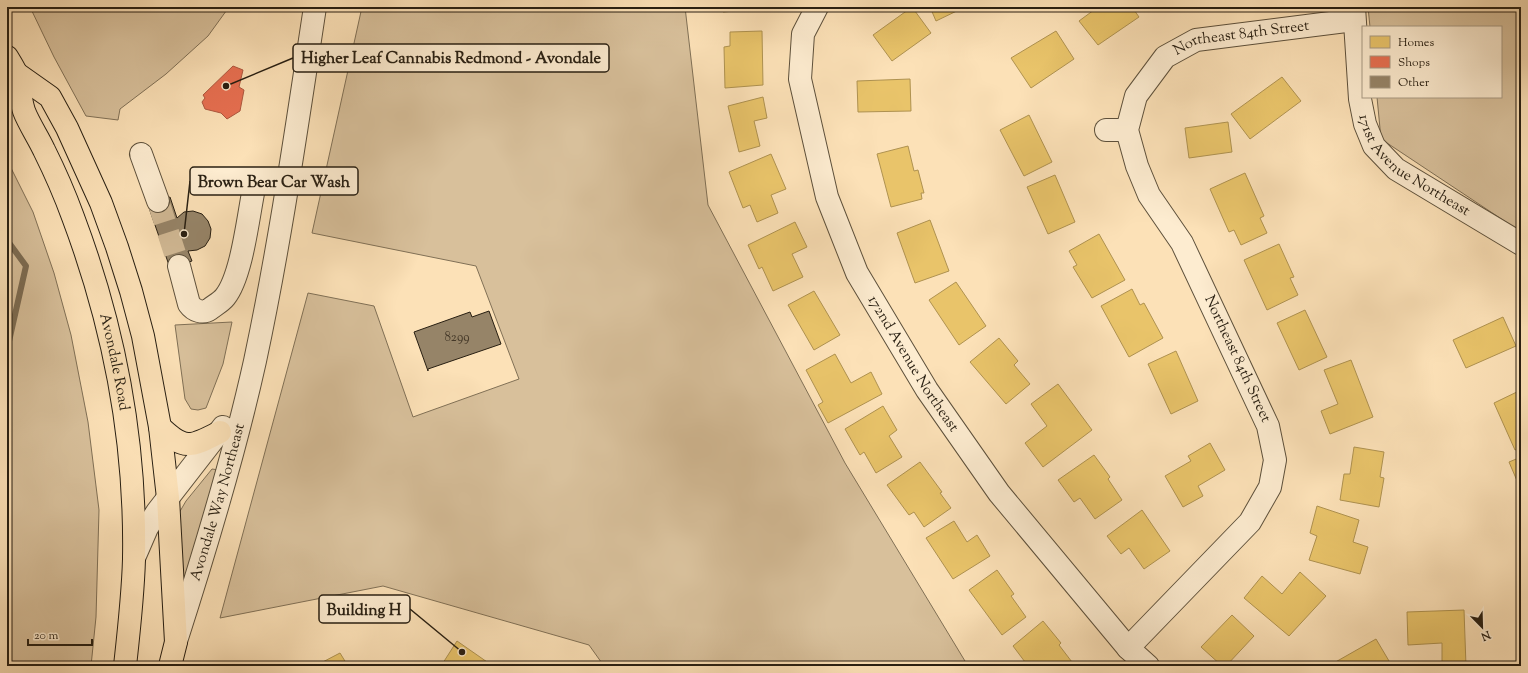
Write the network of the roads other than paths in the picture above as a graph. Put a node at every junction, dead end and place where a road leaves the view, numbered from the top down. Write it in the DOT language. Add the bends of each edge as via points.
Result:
graph roads {
  1 [pos="315,7"];
  2 [pos="817,7"];
  3 [pos="1354,13"];
  4 [pos="11,65"];
  5 [pos="1106,130"];
  6 [pos="1127,130"];
  7 [pos="141,154"];
  8 [pos="249,187"];
  9 [pos="158,201"];
  10 [pos="1521,244"];
  11 [pos="179,266"];
  12 [pos="255,362"];
  13 [pos="160,427"];
  14 [pos="220,432"];
  15 [pos="168,498"];
  16 [pos="134,558"];
  17 [pos="176,642"];
  18 [pos="1128,648"];
  19 [pos="125,666"];
  20 [pos="170,666"];
  21 [pos="1148,666"];
  1 -- 12 [label="street, Avondale Way Northeast" via="286,196"];
  2 -- 18 [label="street, 172nd Avenue Northeast" via="803,34 800,79 827,197 857,273 927,390 998,493"];
  3 -- 6 [label="street, Northeast 84th Street" via="1196,40 1165,57 1136,96"];
  3 -- 10 [label="street, 171st Avenue Northeast" via="1360,99 1374,146 1396,169"];
  4 -- 13 [label="main road, Avondale Road" via="50,96 101,203 131,291 143,336"];
  4 -- 16 [label="main road, Avondale Road" via="24,110 73,216 108,327 120,384 128,442"];
  5 -- 6 [label="street"];
  6 -- 18 [label="street, Northeast 84th Street" via="1137,166 1149,195 1182,243 1268,426 1274,460 1270,487 1250,522"];
  7 -- 9 [label="street"];
  8 -- 11 [label="street" via="228,275 221,296 208,311 193,310 189,304"];
  12 -- 14 [label="street, Avondale Way Northeast" via="229,419"];
  12 -- 17 [label="street, Avondale Way Northeast" via="212,528"];
  13 -- 14 [label="main road" via="172,439 191,445"];
  13 -- 15 [label="main road, Avondale Road"];
  14 -- 15 [label="street, Avondale Way Northeast"];
  15 -- 16 [label="street, Avondale Way Northeast" via="147,528"];
  15 -- 17 [label="main road, Avondale Road"];
  16 -- 19 [label="main road, Avondale Road"];
  17 -- 20 [label="main road, Avondale Road"];
  18 -- 21 [label="street, 172nd Avenue Northeast"];
}
